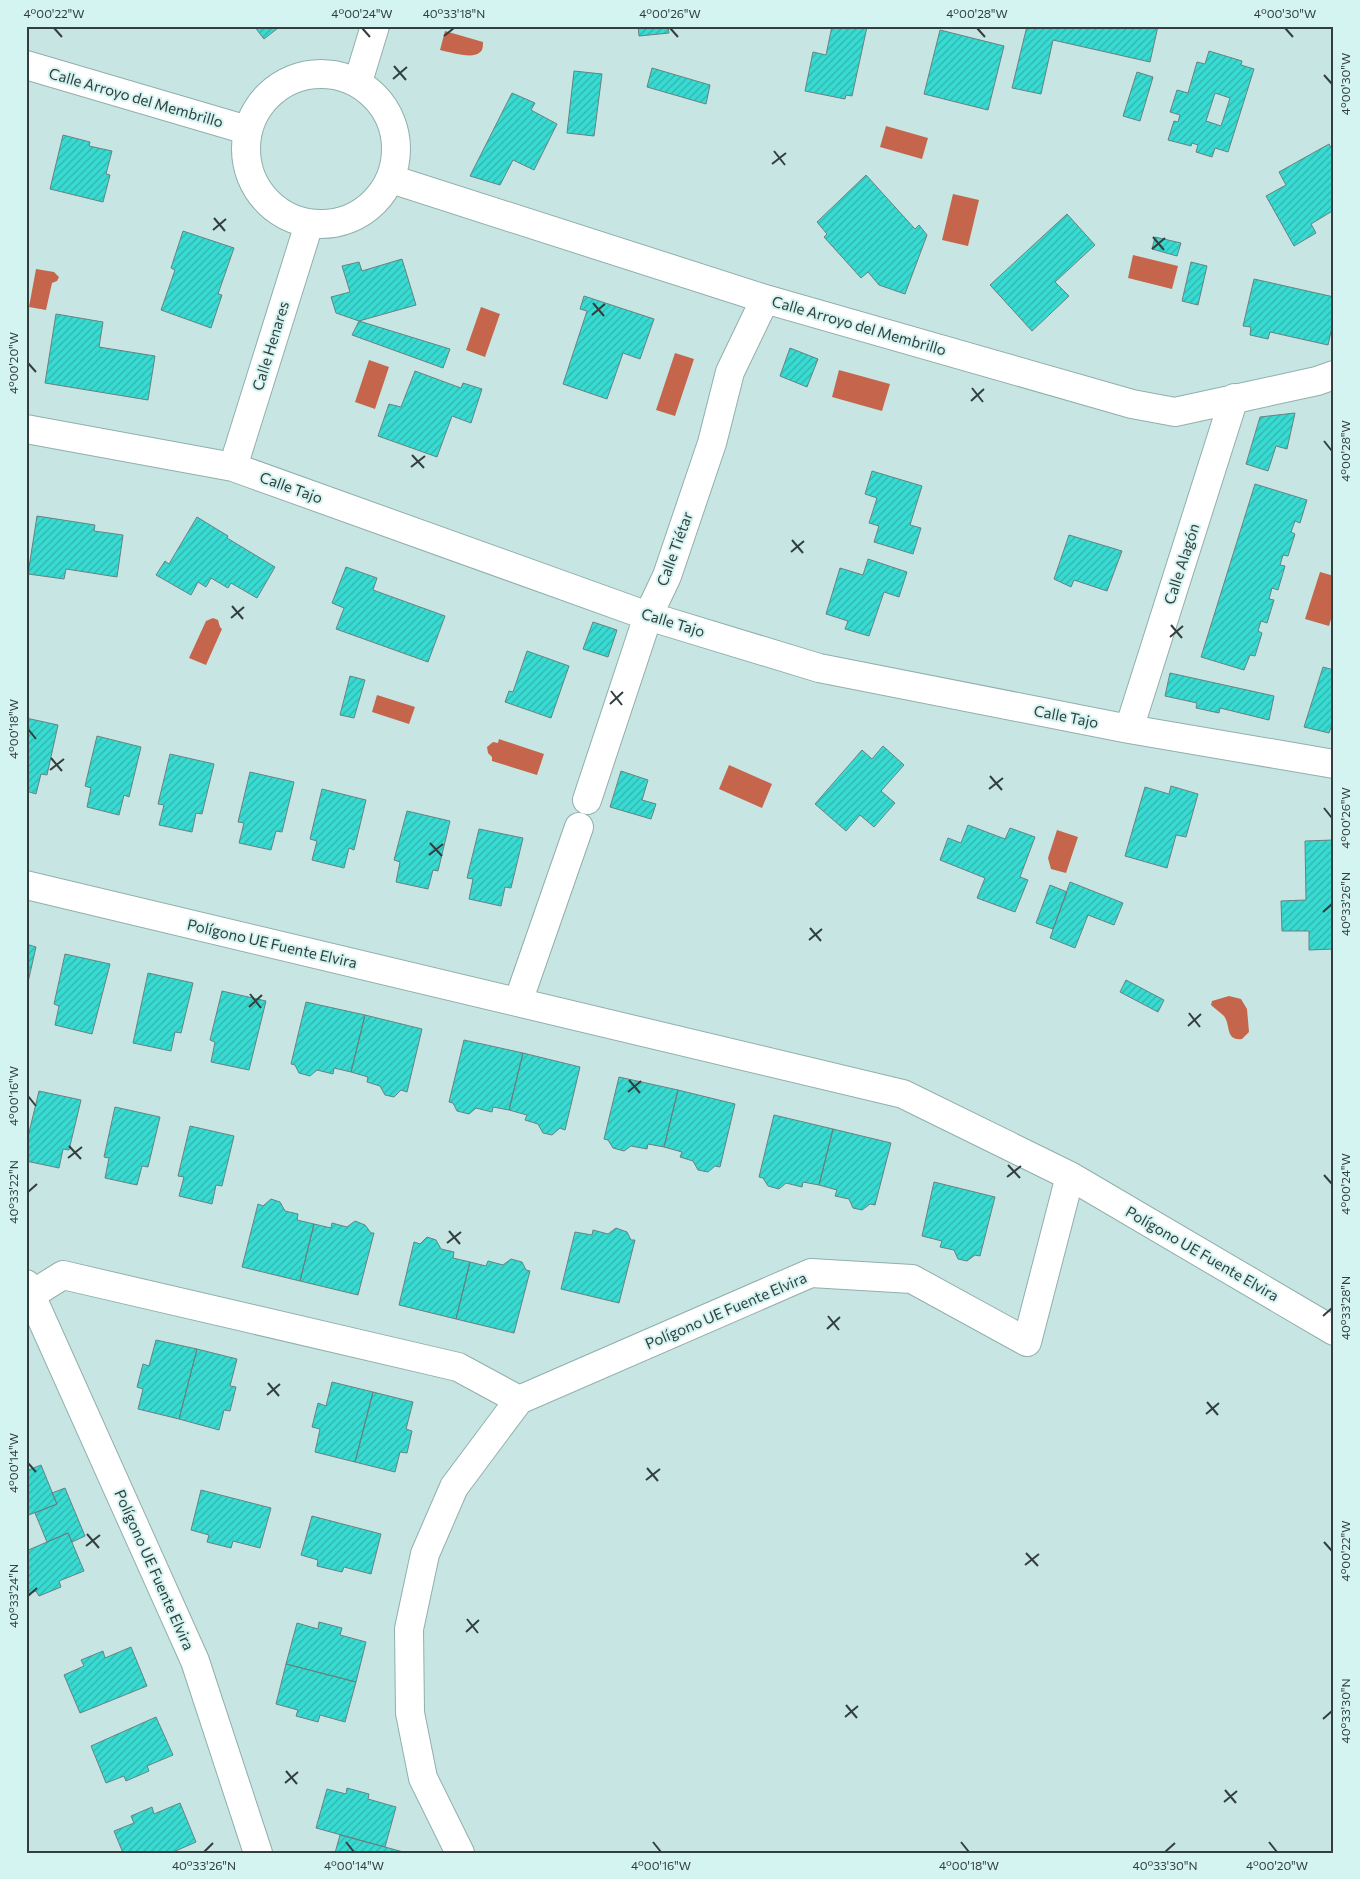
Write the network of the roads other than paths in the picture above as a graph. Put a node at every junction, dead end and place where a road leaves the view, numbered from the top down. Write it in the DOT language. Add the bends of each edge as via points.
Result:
graph roads {
  1 [pos="375,26"];
  2 [pos="26,65"];
  3 [pos="358,82"];
  4 [pos="247,130"];
  5 [pos="391,179"];
  6 [pos="310,224"];
  7 [pos="765,300"];
  8 [pos="1334,375"];
  9 [pos="1234,398"];
  10 [pos="26,429"];
  11 [pos="233,467"];
  12 [pos="648,616"];
  13 [pos="1129,729"];
  14 [pos="1334,764"];
  15 [pos="587,800"];
  16 [pos="579,827"];
  17 [pos="26,885"];
  18 [pos="518,1002"];
  19 [pos="1070,1176"];
  20 [pos="29,1290"];
  21 [pos="1334,1331"];
  22 [pos="519,1400"];
  23 [pos="258,1853"];
  24 [pos="460,1853"];
  1 -- 3 [label="street"];
  2 -- 4 [label="street, Calle Arroyo del Membrillo"];
  3 -- 4 [label="street" via="324,72 290,79 262,100"];
  3 -- 5 [label="street" via="379,100 393,124 397,152"];
  4 -- 6 [label="street" via="245,162 257,191 280,213"];
  5 -- 6 [label="street" via="371,206 342,222"];
  5 -- 7 [label="street, Calle Arroyo del Membrillo"];
  6 -- 11 [label="street, Calle Henares"];
  7 -- 9 [label="street, Calle Arroyo del Membrillo" via="1132,404 1175,412"];
  7 -- 12 [label="street, Calle Tiétar" via="730,372 712,443 667,576"];
  8 -- 9 [label="street, Calle Arroyo del Membrillo"];
  9 -- 13 [label="street, Calle Alagón"];
  10 -- 11 [label="street, Calle Tajo"];
  11 -- 12 [label="street, Calle Tajo"];
  12 -- 13 [label="street, Calle Tajo" via="819,668"];
  12 -- 15 [label="street, Calle Tiétar"];
  13 -- 14 [label="street, Calle Tajo"];
  16 -- 18 [label="street"];
  17 -- 18 [label="street, Polígono UE Fuente Elvira"];
  18 -- 19 [label="street, Polígono UE Fuente Elvira" via="903,1094"];
  19 -- 21 [label="street, Polígono UE Fuente Elvira"];
  19 -- 22 [label="street, Polígono UE Fuente Elvira" via="1026,1342 912,1279 810,1273"];
  20 -- 22 [label="street, Polígono UE Fuente Elvira" via="63,1275 458,1367"];
  20 -- 23 [label="street, Polígono UE Fuente Elvira" via="195,1661"];
  22 -- 24 [label="street, Polígono UE Fuente Elvira" via="454,1487 425,1554 409,1629 410,1713 423,1778"];
}
